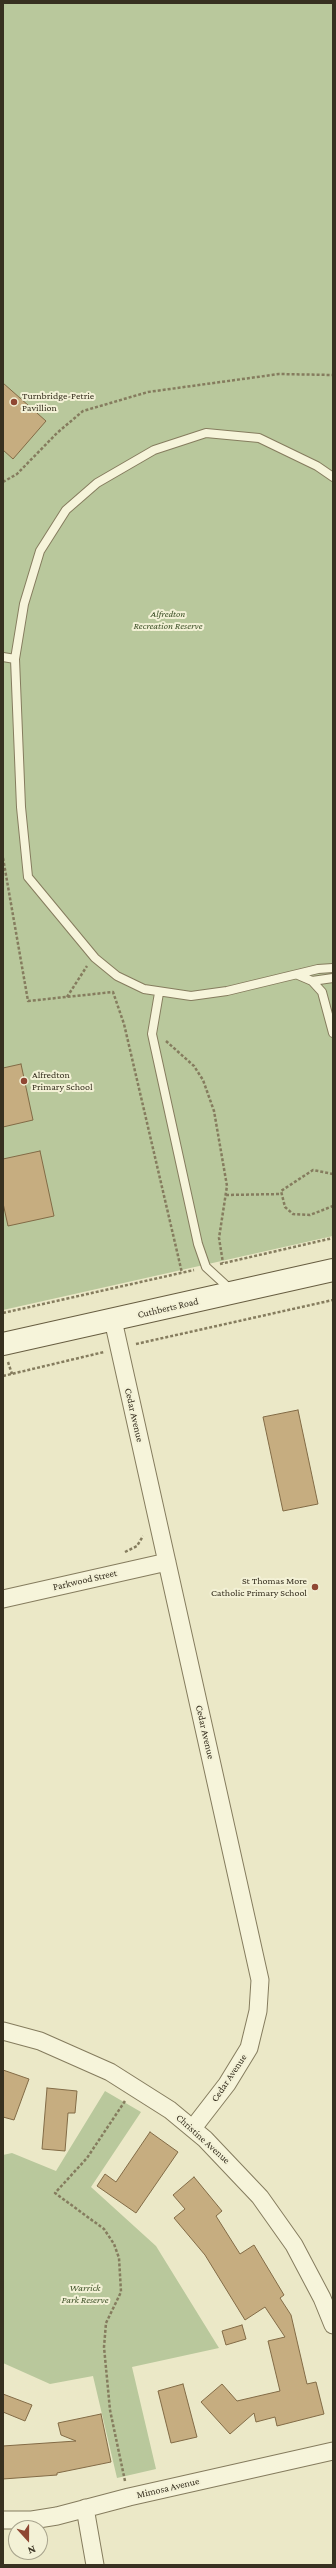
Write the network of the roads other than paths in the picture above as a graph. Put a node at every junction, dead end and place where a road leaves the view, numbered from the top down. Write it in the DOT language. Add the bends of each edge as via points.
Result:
graph roads {
  1 [pos="333,477"];
  2 [pos="3,657"];
  3 [pos="15,659"];
  4 [pos="333,968"];
  5 [pos="298,974"];
  6 [pos="333,978"];
  7 [pos="312,981"];
  8 [pos="159,993"];
  9 [pos="333,1033"];
  10 [pos="333,1270"];
  11 [pos="234,1293"];
  12 [pos="113,1320"];
  13 [pos="3,1344"];
  14 [pos="167,1562"];
  15 [pos="3,1599"];
  16 [pos="3,2031"];
  17 [pos="193,2128"];
  18 [pos="333,2326"];
  19 [pos="333,2451"];
  20 [pos="85,2508"];
  21 [pos="3,2520"];
  22 [pos="95,2565"];
  1 -- 3 [label="lane" via="317,466 259,438 206,433 154,450 97,483 66,510 40,551 24,604"];
  2 -- 3 [label="lane"];
  3 -- 8 [label="lane" via="20,807 28,877 95,958 117,976"];
  4 -- 5 [label="lane"];
  5 -- 7 [label="lane"];
  5 -- 8 [label="lane" via="208,994 191,996"];
  6 -- 7 [label="lane"];
  7 -- 9 [label="lane" via="324,996"];
  8 -- 11 [label="lane" via="152,1030 153,1039 202,1258 209,1271"];
  10 -- 11 [label="street, Cuthberts Road"];
  11 -- 12 [label="street, Cuthberts Road"];
  12 -- 13 [label="street, Cuthberts Road"];
  12 -- 14 [label="street, Cedar Avenue"];
  14 -- 15 [label="street, Parkwood Street"];
  14 -- 17 [label="street, Cedar Avenue" via="260,1980 258,2011 249,2048 231,2079"];
  16 -- 17 [label="street, Christine Avenue" via="71,2054 135,2086"];
  17 -- 18 [label="street, Christine Avenue" via="236,2170 276,2219 311,2275"];
  19 -- 20 [label="street, Mimosa Avenue"];
  20 -- 21 [label="street, Mimosa Avenue" via="42,2519"];
  20 -- 22 [label="street"];
}
